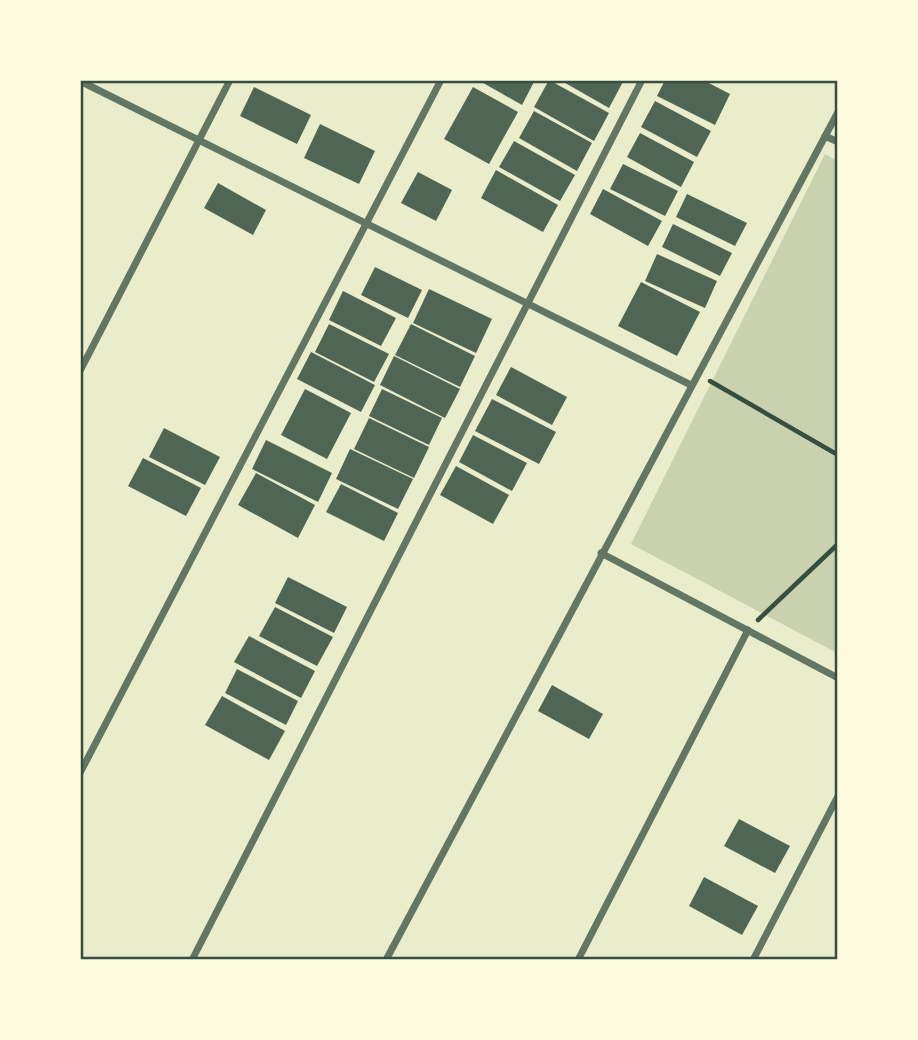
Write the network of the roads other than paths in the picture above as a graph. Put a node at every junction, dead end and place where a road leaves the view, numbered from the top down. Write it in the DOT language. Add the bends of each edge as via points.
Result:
graph roads {
  1 [pos="230,80"];
  2 [pos="441,80"];
  3 [pos="642,80"];
  4 [pos="80,81"];
  5 [pos="838,112"];
  6 [pos="825,136"];
  7 [pos="199,141"];
  8 [pos="838,142"];
  9 [pos="366,225"];
  10 [pos="527,305"];
  11 [pos="80,371"];
  12 [pos="691,384"];
  13 [pos="601,553"];
  14 [pos="748,630"];
  15 [pos="838,678"];
  16 [pos="80,774"];
  17 [pos="838,796"];
  18 [pos="192,960"];
  19 [pos="386,960"];
  20 [pos="578,960"];
  21 [pos="753,960"];
  1 -- 7 [label="street"];
  2 -- 9 [label="street"];
  3 -- 10 [label="street"];
  4 -- 7 [label="street"];
  5 -- 6 [label="street"];
  6 -- 8 [label="street"];
  6 -- 12 [label="street"];
  7 -- 9 [label="street"];
  7 -- 11 [label="street"];
  9 -- 10 [label="street"];
  9 -- 16 [label="street"];
  10 -- 12 [label="street"];
  10 -- 18 [label="street"];
  12 -- 13 [label="street"];
  13 -- 14 [label="street"];
  13 -- 19 [label="street"];
  14 -- 15 [label="street"];
  14 -- 20 [label="street"];
  17 -- 21 [label="street"];
}
